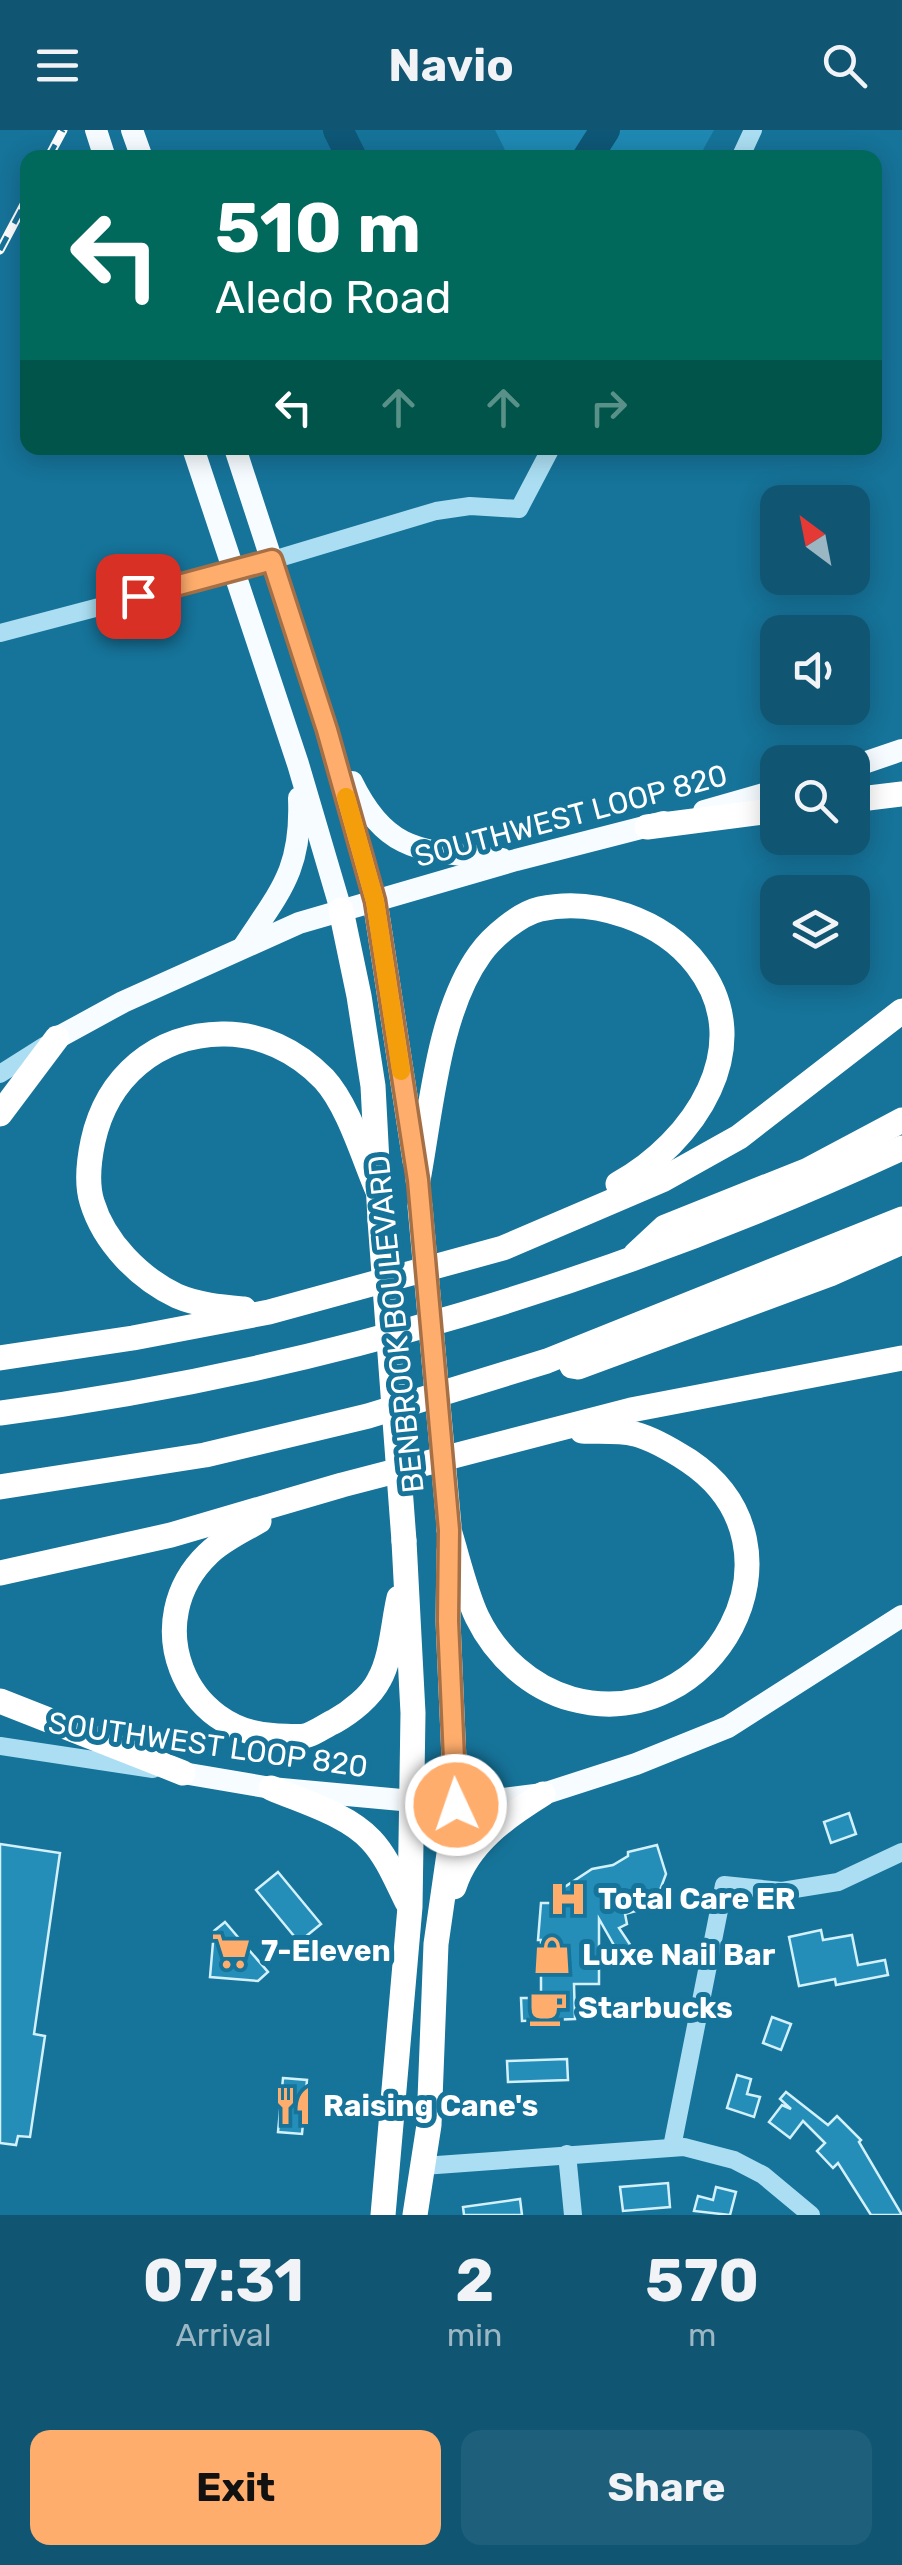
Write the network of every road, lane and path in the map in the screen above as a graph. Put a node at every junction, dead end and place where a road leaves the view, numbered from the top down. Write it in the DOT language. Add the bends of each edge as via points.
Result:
graph roads {
  1 [pos="195,455"];
  2 [pos="237,455"];
  3 [pos="547,455"];
  4 [pos="272,560"];
  5 [pos="236,571"];
  6 [pos="0,632"];
  7 [pos="327,730"];
  8 [pos="902,750"];
  9 [pos="870,761"];
  10 [pos="298,764"];
  11 [pos="902,794"];
  12 [pos="760,795"];
  13 [pos="870,798"];
  14 [pos="760,812"];
  15 [pos="646,827"];
  16 [pos="516,860"];
  17 [pos="375,901"];
  18 [pos="341,910"];
  19 [pos="244,946"];
  20 [pos="902,1011"];
  21 [pos="58,1038"];
  22 [pos="0,1074"];
  23 [pos="0,1114"];
  24 [pos="902,1120"];
  25 [pos="902,1148"];
  26 [pos="378,1189"];
  27 [pos="419,1193"];
  28 [pos="902,1219"];
  29 [pos="533,1236"];
  30 [pos="902,1242"];
  31 [pos="627,1262"];
  32 [pos="269,1312"];
  33 [pos="0,1358"];
  34 [pos="902,1358"];
  35 [pos="547,1361"];
  36 [pos="0,1414"];
  37 [pos="562,1430"];
  38 [pos="0,1487"];
  39 [pos="286,1503"];
  40 [pos="449,1528"];
  41 [pos="405,1550"];
  42 [pos="0,1573"];
  43 [pos="902,1616"];
  44 [pos="0,1700"];
  45 [pos="0,1746"];
  46 [pos="183,1774"];
  47 [pos="271,1788"];
  48 [pos="543,1794"];
  49 [pos="412,1802"];
  50 [pos="456,1805"];
  51 [pos="902,1852"];
  52 [pos="410,1908"];
  53 [pos="436,1944"];
  54 [pos="672,2147"];
  55 [pos="567,2154"];
  56 [pos="423,2166"];
  57 [pos="383,2215"];
  58 [pos="415,2215"];
  59 [pos="574,2215"];
  60 [pos="811,2215"];
  1 -- 5 [label="main road, BENBROOK BOULEVARD"];
  2 -- 4 [label="main road, BENBROOK BOULEVARD"];
  3 -- 4 [label="street" via="519,509 436,511"];
  4 -- 5 [label="street"];
  4 -- 7 [label="main road, BENBROOK BOULEVARD"];
  5 -- 6 [label="street"];
  5 -- 10 [label="main road, BENBROOK BOULEVARD"];
  7 -- 16 [label="main road" via="384,832 424,850"];
  7 -- 17 [label="main road, BENBROOK BOULEVARD"];
  8 -- 9 [label="main road"];
  10 -- 18 [label="main road, BENBROOK BOULEVARD"];
  10 -- 19 [label="main road" via="300,829 292,868"];
  11 -- 13 [label="highway"];
  12 -- 15 [label="main road, SOUTHWEST LOOP 820"];
  14 -- 15 [label="highway"];
  15 -- 16 [label="main road, SOUTHWEST LOOP 820"];
  16 -- 17 [label="main road, SOUTHWEST LOOP 820"];
  17 -- 18 [label="main road, SOUTHWEST LOOP 820"];
  17 -- 27 [label="highway, BENBROOK BOULEVARD"];
  18 -- 19 [label="main road, SOUTHWEST LOOP 820"];
  18 -- 26 [label="highway, BENBROOK BOULEVARD" via="374,1086"];
  19 -- 21 [label="main road, SOUTHWEST LOOP 820"];
  20 -- 29 [label="highway" via="739,1137 662,1180"];
  21 -- 22 [label="street, SOUTHWEST LOOP 820"];
  21 -- 23 [label="highway"];
  24 -- 31 [label="highway" via="808,1170 665,1227"];
  25 -- 31 [label="highway"];
  26 -- 32 [label="highway" via="326,1082 267,1041 199,1034 162,1046 132,1066 110,1092 88,1163 91,1200 108,1236 128,1260 178,1296"];
  26 -- 41 [label="highway, BENBROOK BOULEVARD, bridge"];
  27 -- 29 [label="highway" via="449,1025 481,952 536,910 610,910 638,920 698,965 714,997 721,1028 713,1083 699,1113 653,1161"];
  27 -- 40 [label="highway, BENBROOK BOULEVARD, bridge"];
  28 -- 35 [label="highway"];
  29 -- 32 [label="highway"];
  30 -- 35 [label="highway" via="578,1367"];
  31 -- 36 [label="highway" via="494,1306 236,1373"];
  32 -- 33 [label="highway"];
  34 -- 37 [label="highway" via="716,1391"];
  35 -- 38 [label="highway" via="368,1416 205,1455"];
  37 -- 39 [label="highway"];
  37 -- 40 [label="highway" via="633,1434 668,1448 705,1472 731,1504 746,1540 748,1577 736,1619 715,1654 684,1682 638,1703 583,1702 547,1693 505,1656 478,1618"];
  39 -- 41 [label="highway" via="208,1554 176,1604 182,1673 199,1703 228,1726 257,1736 306,1736 348,1714 380,1680"];
  39 -- 42 [label="highway"];
  40 -- 50 [label="highway, BENBROOK BOULEVARD"];
  41 -- 49 [label="highway, BENBROOK BOULEVARD"];
  43 -- 48 [label="main road, SOUTHWEST LOOP 820" via="728,1728"];
  44 -- 46 [label="highway"];
  45 -- 46 [label="street, SOUTHWEST LOOP 820"];
  46 -- 47 [label="main road, SOUTHWEST LOOP 820"];
  47 -- 49 [label="main road, SOUTHWEST LOOP 820"];
  47 -- 52 [label="highway" via="368,1836"];
  48 -- 50 [label="main road, SOUTHWEST LOOP 820"];
  48 -- 53 [label="highway" via="502,1819 460,1870"];
  49 -- 50 [label="main road, SOUTHWEST LOOP 820"];
  49 -- 52 [label="highway, BENBROOK BOULEVARD"];
  50 -- 53 [label="highway, BENBROOK BOULEVARD"];
  51 -- 54 [label="street" via="838,1882 782,1892 724,1886"];
  52 -- 57 [label="highway, BENBROOK BOULEVARD"];
  53 -- 56 [label="highway, BENBROOK BOULEVARD"];
  54 -- 55 [label="street"];
  54 -- 60 [label="street" via="710,2153 763,2175"];
  55 -- 56 [label="street"];
  55 -- 59 [label="street"];
  56 -- 58 [label="highway, BENBROOK BOULEVARD"];
}
